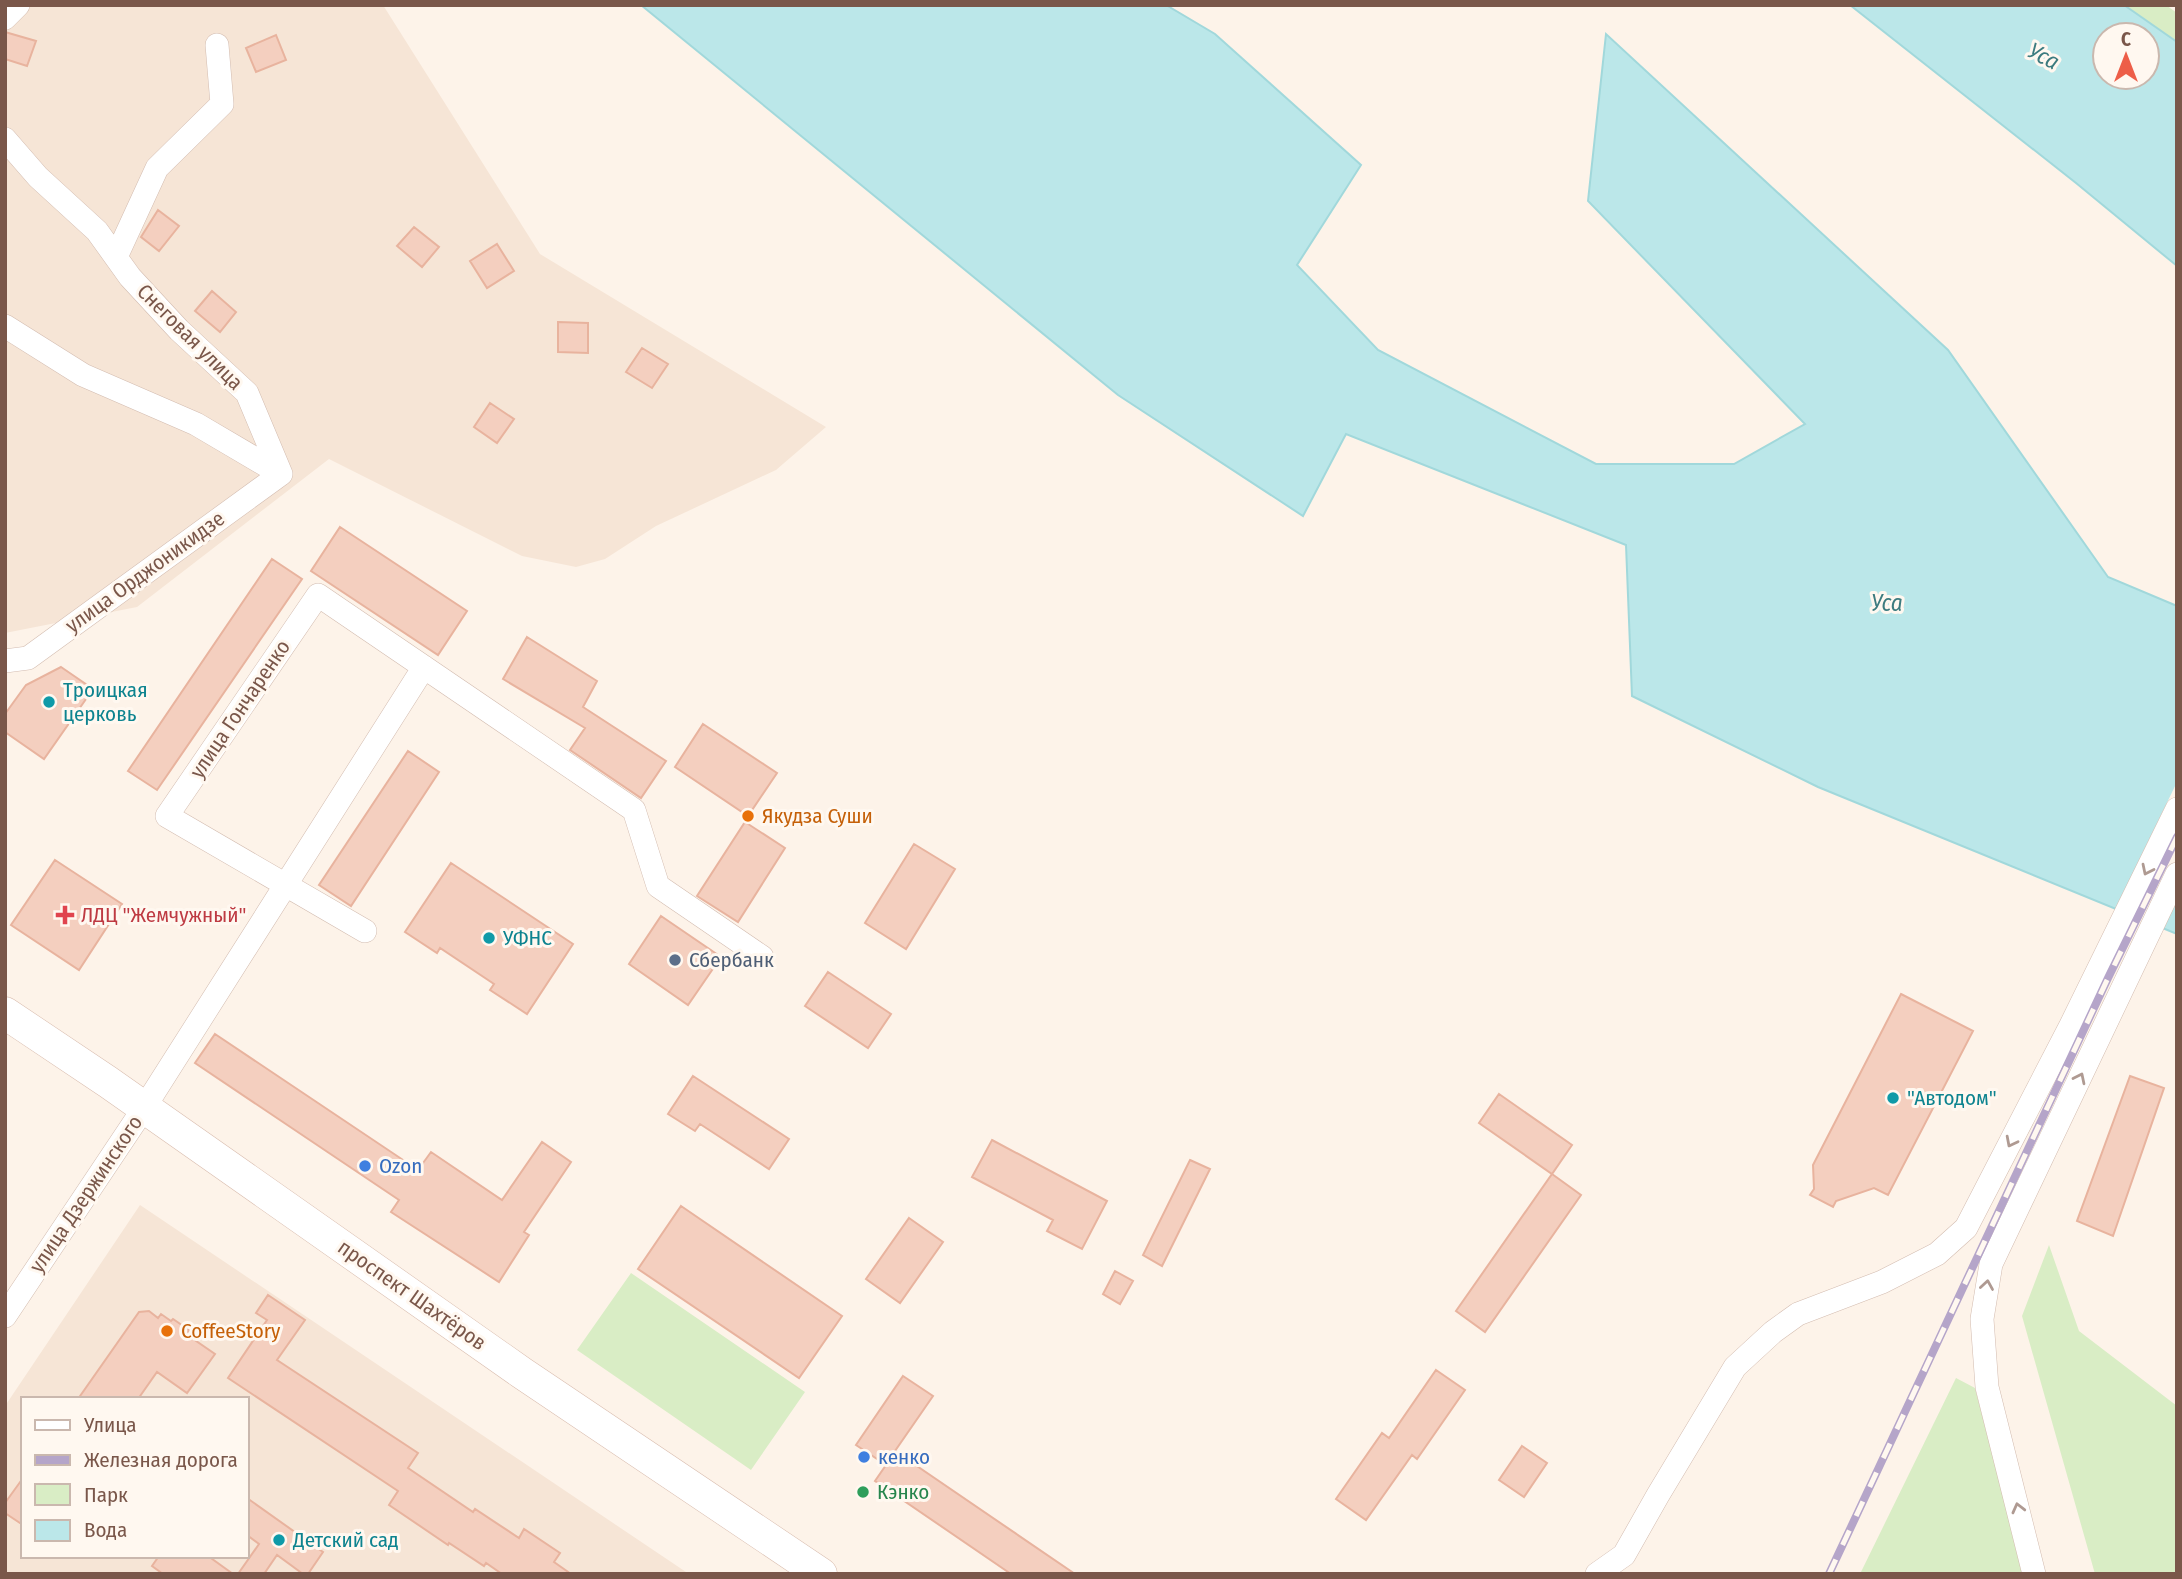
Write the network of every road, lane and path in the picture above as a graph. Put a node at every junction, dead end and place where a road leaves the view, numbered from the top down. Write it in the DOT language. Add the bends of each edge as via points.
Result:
graph roads {
  1 [pos="18,5"];
  2 [pos="5,18"];
  3 [pos="217,45"];
  4 [pos="5,139"];
  5 [pos="116,257"];
  6 [pos="5,326"];
  7 [pos="281,474"];
  8 [pos="5,661"];
  9 [pos="424,667"];
  10 [pos="2177,809"];
  11 [pos="2177,874"];
  12 [pos="285,885"];
  13 [pos="365,931"];
  14 [pos="762,957"];
  15 [pos="5,1013"];
  16 [pos="144,1108"];
  17 [pos="5,1316"];
  18 [pos="821,1574"];
  19 [pos="1597,1574"];
  20 [pos="2035,1574"];
  1 -- 2 [label="street"];
  3 -- 5 [label="street" via="222,104 158,169"];
  4 -- 5 [label="street, Снеговая улица" via="38,177 97,230"];
  5 -- 7 [label="street, Снеговая улица" via="178,330 247,393"];
  6 -- 7 [label="street" via="83,375 197,424"];
  7 -- 8 [label="street, улица Орджоникидзе" via="27,658"];
  9 -- 12 [label="street"];
  9 -- 12 [label="street, улица Гончаренко" via="318,595 167,816"];
  9 -- 14 [label="street, улица Гончаренко" via="635,810 657,886"];
  10 -- 19 [label="street, one-way" via="1966,1228 1937,1254 1882,1283 1798,1314 1735,1367 1625,1555"];
  20 -- 11 [label="street, one-way" via="1987,1387 1982,1319 1991,1264"];
  12 -- 13 [label="street, улица Гончаренко"];
  12 -- 16 [label="street"];
  15 -- 16 [label="main road, проспект Шахтёров"];
  16 -- 17 [label="street, улица Дзержинского"];
  16 -- 18 [label="main road, проспект Шахтёров" via="522,1373"];
}
